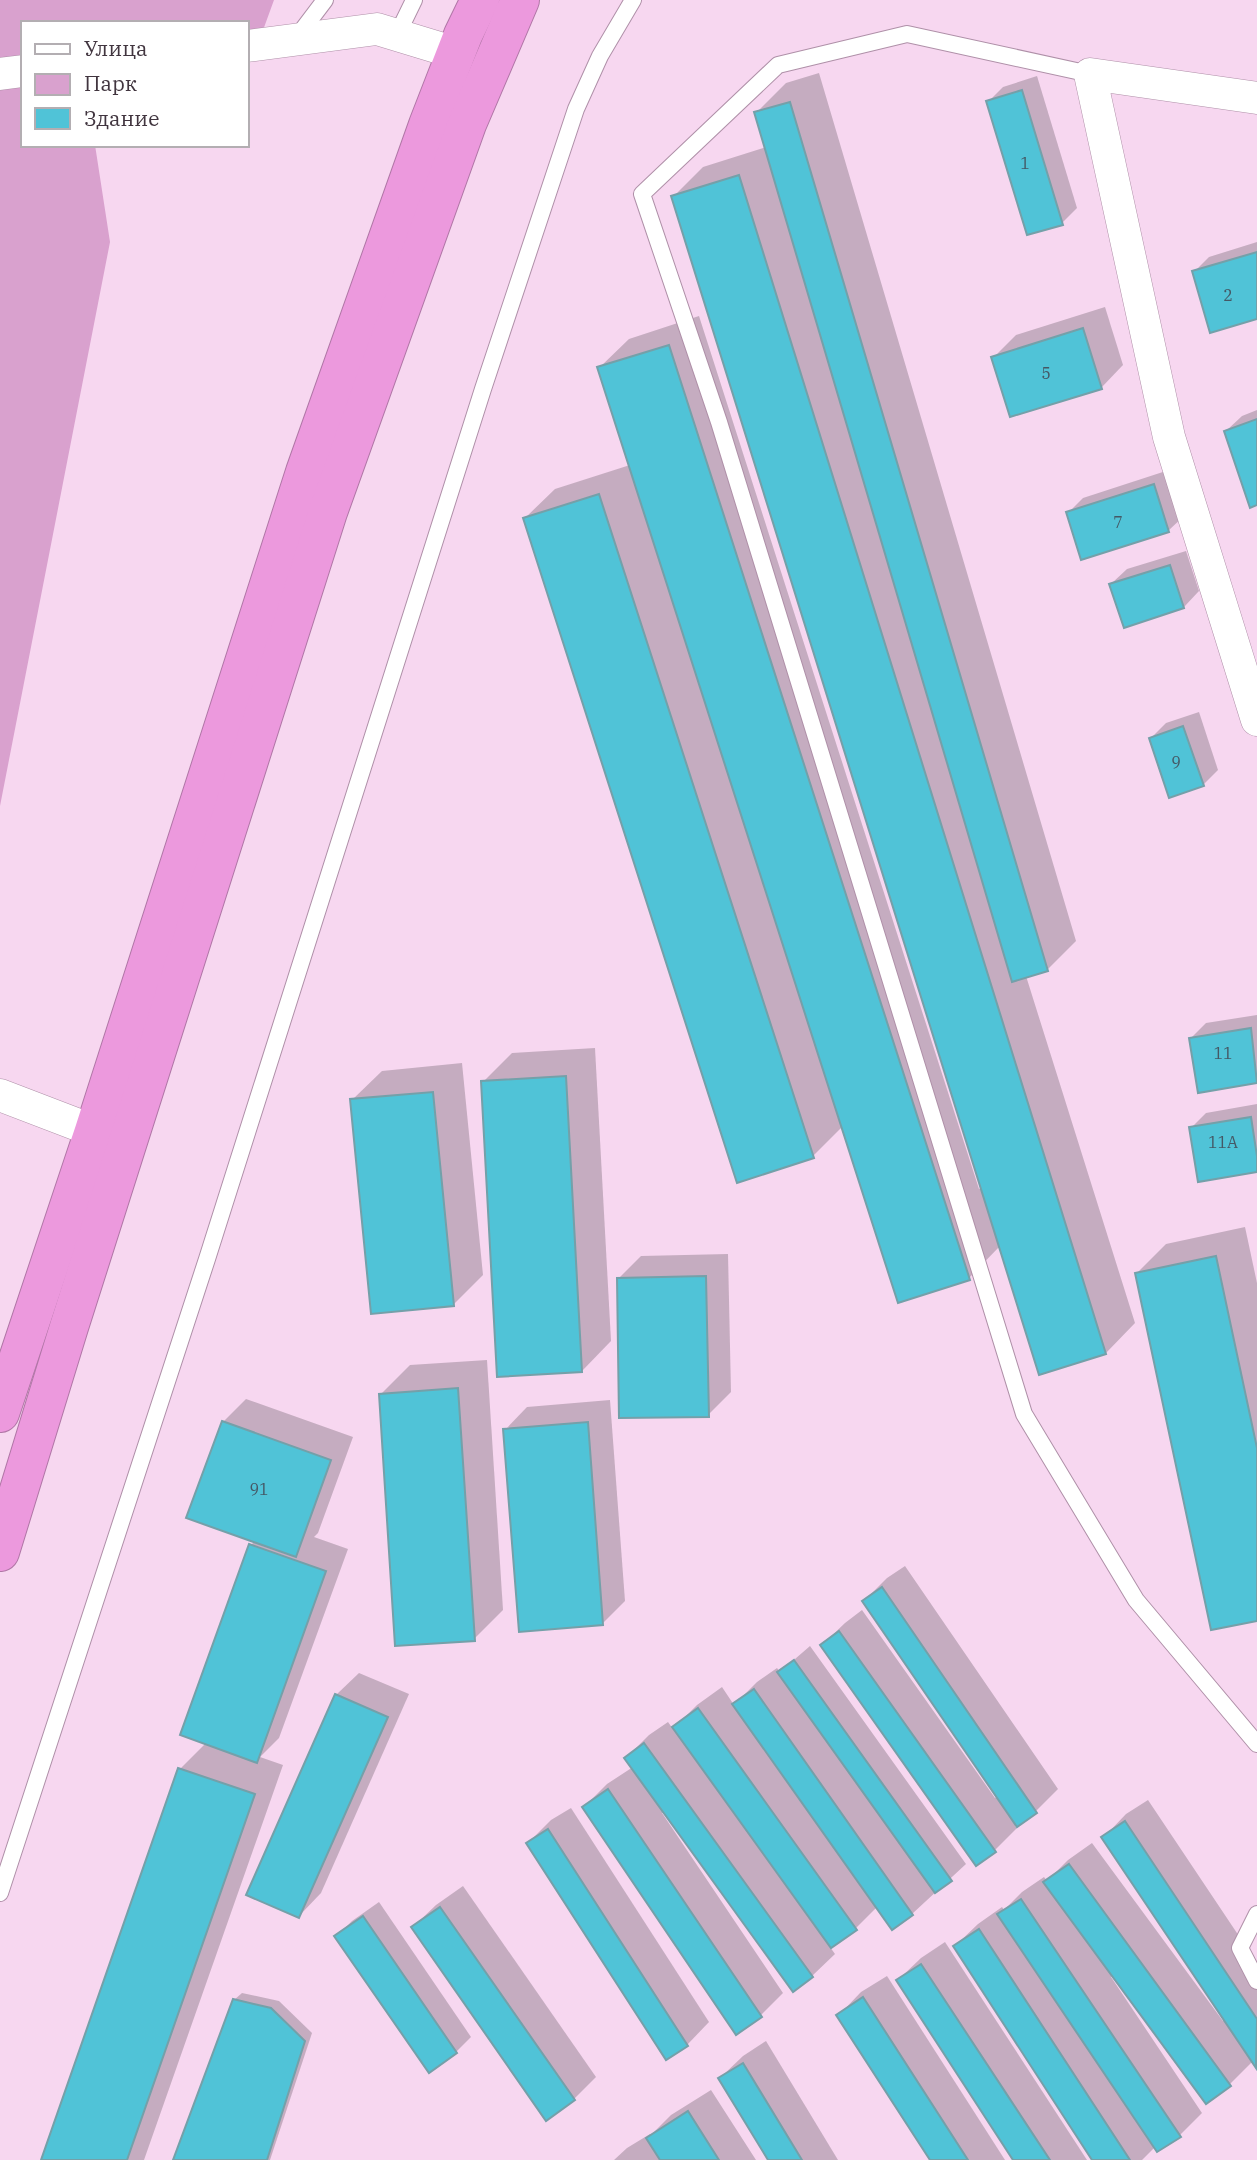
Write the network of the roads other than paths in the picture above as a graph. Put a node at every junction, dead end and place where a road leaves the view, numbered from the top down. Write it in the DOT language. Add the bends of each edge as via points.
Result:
graph roads {
  1 [pos="325,0"];
  2 [pos="414,0"];
  3 [pos="480,0"];
  4 [pos="520,0"];
  5 [pos="634,0"];
  6 [pos="397,35"];
  7 [pos="295,40"];
  8 [pos="248,46"];
  9 [pos="456,54"];
  10 [pos="21,71"];
  11 [pos="0,74"];
  12 [pos="1090,74"];
  13 [pos="1257,98"];
  14 [pos="1257,720"];
  15 [pos="0,1095"];
  16 [pos="94,1131"];
  17 [pos="0,1413"];
  18 [pos="0,1552"];
  19 [pos="1257,1744"];
  20 [pos="0,1893"];
  21 [pos="1257,1914"];
  22 [pos="1257,1981"];
  1 -- 7 [label="lane"];
  2 -- 6 [label="lane"];
  3 -- 9 [label="highway"];
  4 -- 18 [label="highway" via="467,124 328,512"];
  5 -- 20 [label="lane" via="600,56 576,110"];
  6 -- 7 [label="street" via="377,29"];
  6 -- 9 [label="street"];
  7 -- 8 [label="street"];
  9 -- 16 [label="highway" via="305,472"];
  10 -- 11 [label="street"];
  12 -- 13 [label="street"];
  12 -- 14 [label="street" via="1169,437"];
  12 -- 19 [label="lane" via="907,34 778,65 642,194 719,422 1024,1414 1136,1600"];
  15 -- 16 [label="street"];
  16 -- 17 [label="highway"];
  21 -- 22 [label="lane" via="1240,1948"];
}
